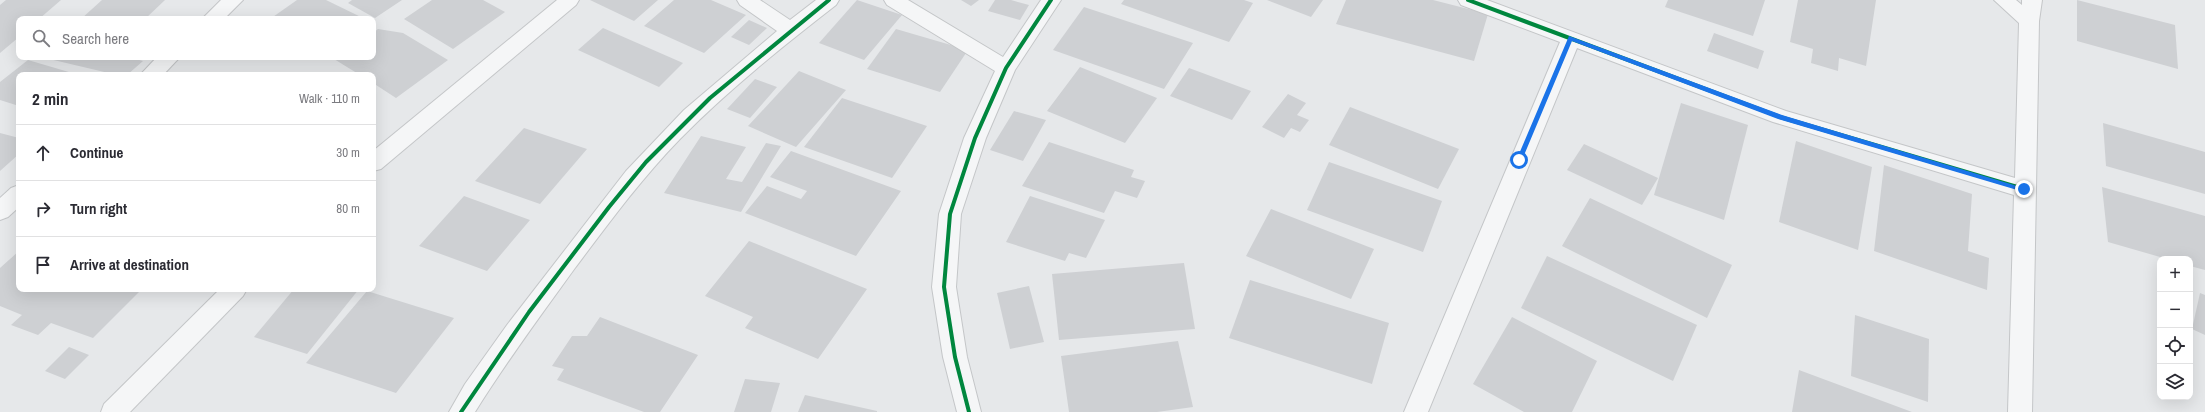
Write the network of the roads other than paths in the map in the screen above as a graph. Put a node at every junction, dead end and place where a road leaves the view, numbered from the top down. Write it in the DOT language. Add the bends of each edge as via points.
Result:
graph roads {
  1 [pos="233,0"];
  2 [pos="569,0"];
  3 [pos="747,0"];
  4 [pos="829,0"];
  5 [pos="894,0"];
  6 [pos="1051,0"];
  7 [pos="1468,0"];
  8 [pos="2004,0"];
  9 [pos="2032,0"];
  10 [pos="215,16"];
  11 [pos="2029,21"];
  12 [pos="786,27"];
  13 [pos="1571,38"];
  14 [pos="167,60"];
  15 [pos="1006,68"];
  16 [pos="153,72"];
  17 [pos="376,161"];
  18 [pos="2024,189"];
  19 [pos="16,197"];
  20 [pos="0,212"];
  21 [pos="232,292"];
  22 [pos="113,412"];
  23 [pos="461,412"];
  24 [pos="969,412"];
  25 [pos="1416,412"];
  26 [pos="2020,412"];
  1 -- 10 [label="street"];
  2 -- 17 [label="street"];
  3 -- 12 [label="street"];
  4 -- 23 [label="street" via="720,88 635,174 523,319"];
  5 -- 15 [label="street"];
  6 -- 15 [label="street"];
  7 -- 13 [label="street"];
  8 -- 11 [label="street"];
  9 -- 11 [label="street"];
  11 -- 18 [label="street"];
  13 -- 18 [label="street" via="1780,117"];
  13 -- 25 [label="street"];
  14 -- 16 [label="street"];
  15 -- 24 [label="street" via="975,138 950,214 944,287 955,357"];
  18 -- 26 [label="street"];
  19 -- 20 [label="street"];
  21 -- 22 [label="street"];
}
